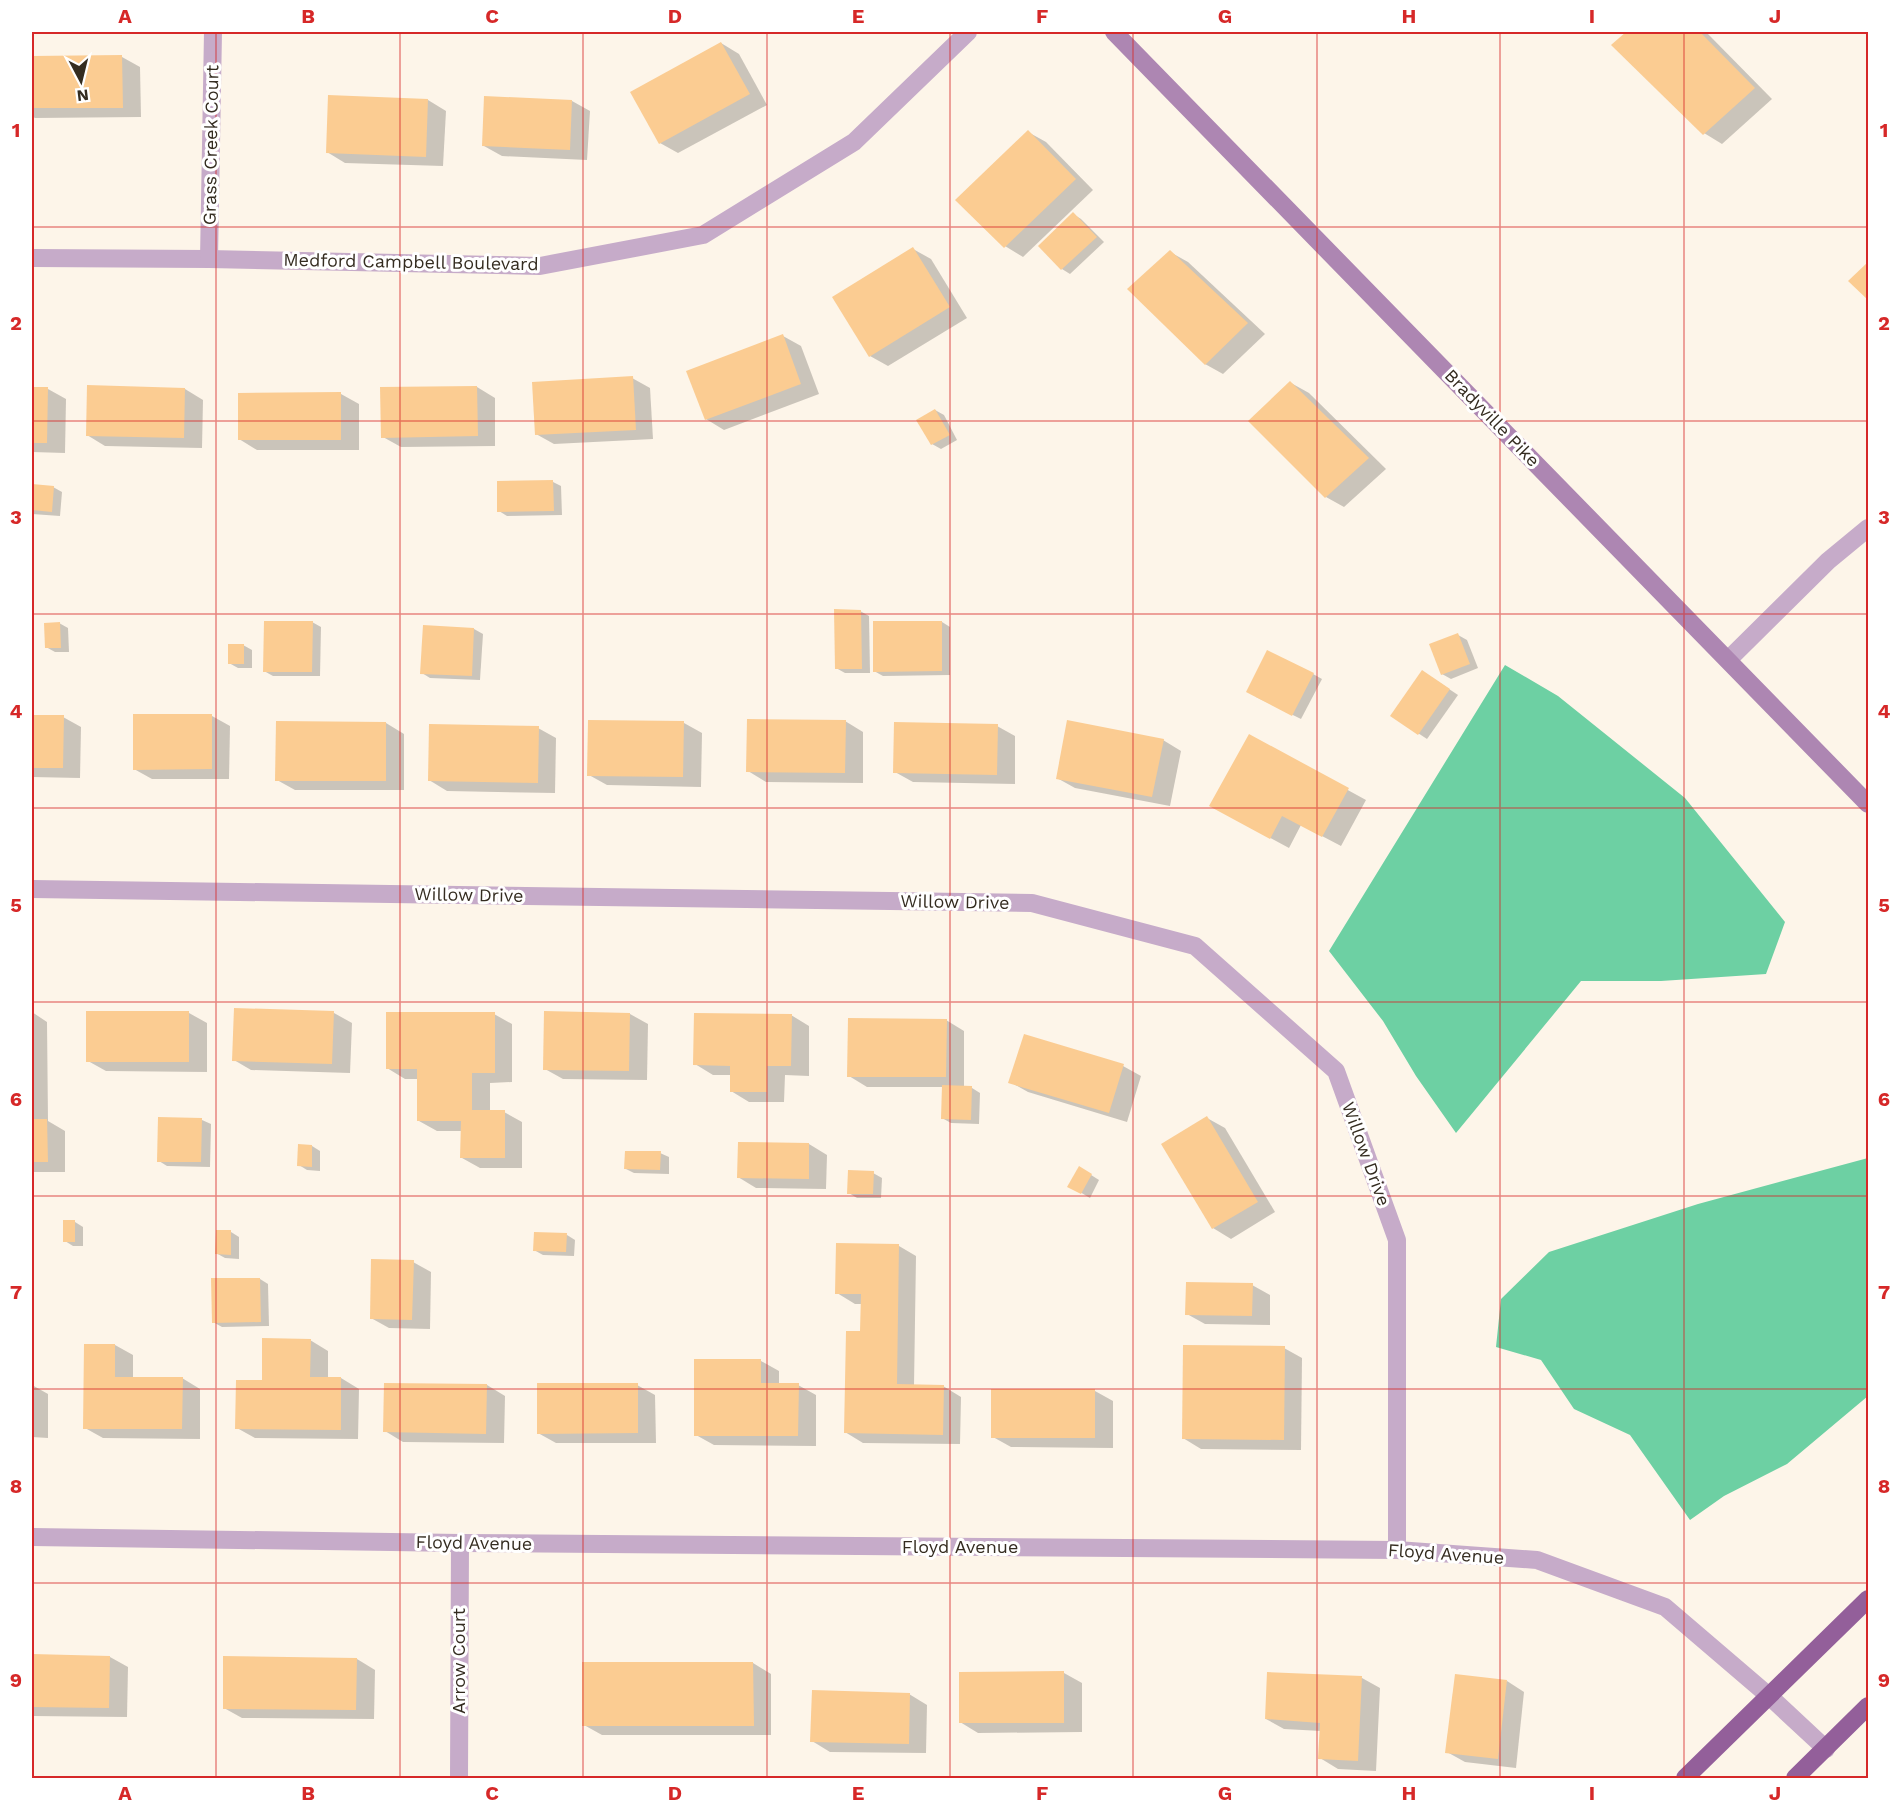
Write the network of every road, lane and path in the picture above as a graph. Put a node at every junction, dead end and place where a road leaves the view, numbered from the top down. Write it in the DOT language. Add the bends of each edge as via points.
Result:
graph roads {
  1 [pos="213,32"];
  2 [pos="968,32"];
  3 [pos="1114,32"];
  4 [pos="32,258"];
  5 [pos="209,258"];
  6 [pos="1869,528"];
  7 [pos="1728,660"];
  8 [pos="1869,804"];
  9 [pos="32,889"];
  10 [pos="32,1537"];
  11 [pos="460,1542"];
  12 [pos="1397,1550"];
  13 [pos="1869,1599"];
  14 [pos="1769,1696"];
  15 [pos="1869,1707"];
  16 [pos="1826,1749"];
  17 [pos="459,1779"];
  18 [pos="1685,1779"];
  19 [pos="1795,1779"];
  1 -- 5 [label="street, Grass Creek Court"];
  2 -- 5 [label="street, Medford Campbell Boulevard" via="854,142 704,235 540,266"];
  3 -- 7 [label="main road, Bradyville Pike"];
  4 -- 5 [label="street, Medford Campbell Boulevard"];
  6 -- 7 [label="street" via="1828,561"];
  7 -- 8 [label="main road, Bradyville Pike"];
  9 -- 12 [label="street, Willow Drive" via="1032,903 1195,946 1336,1071 1397,1240"];
  10 -- 11 [label="street, Floyd Avenue"];
  11 -- 12 [label="street, Floyd Avenue"];
  11 -- 17 [label="street, Arrow Court"];
  12 -- 14 [label="street, Floyd Avenue" via="1537,1560 1665,1607"];
  13 -- 14 [label="highway"];
  14 -- 16 [label="street, Floyd Avenue"];
  14 -- 18 [label="highway"];
  15 -- 16 [label="highway"];
  16 -- 19 [label="highway"];
}
